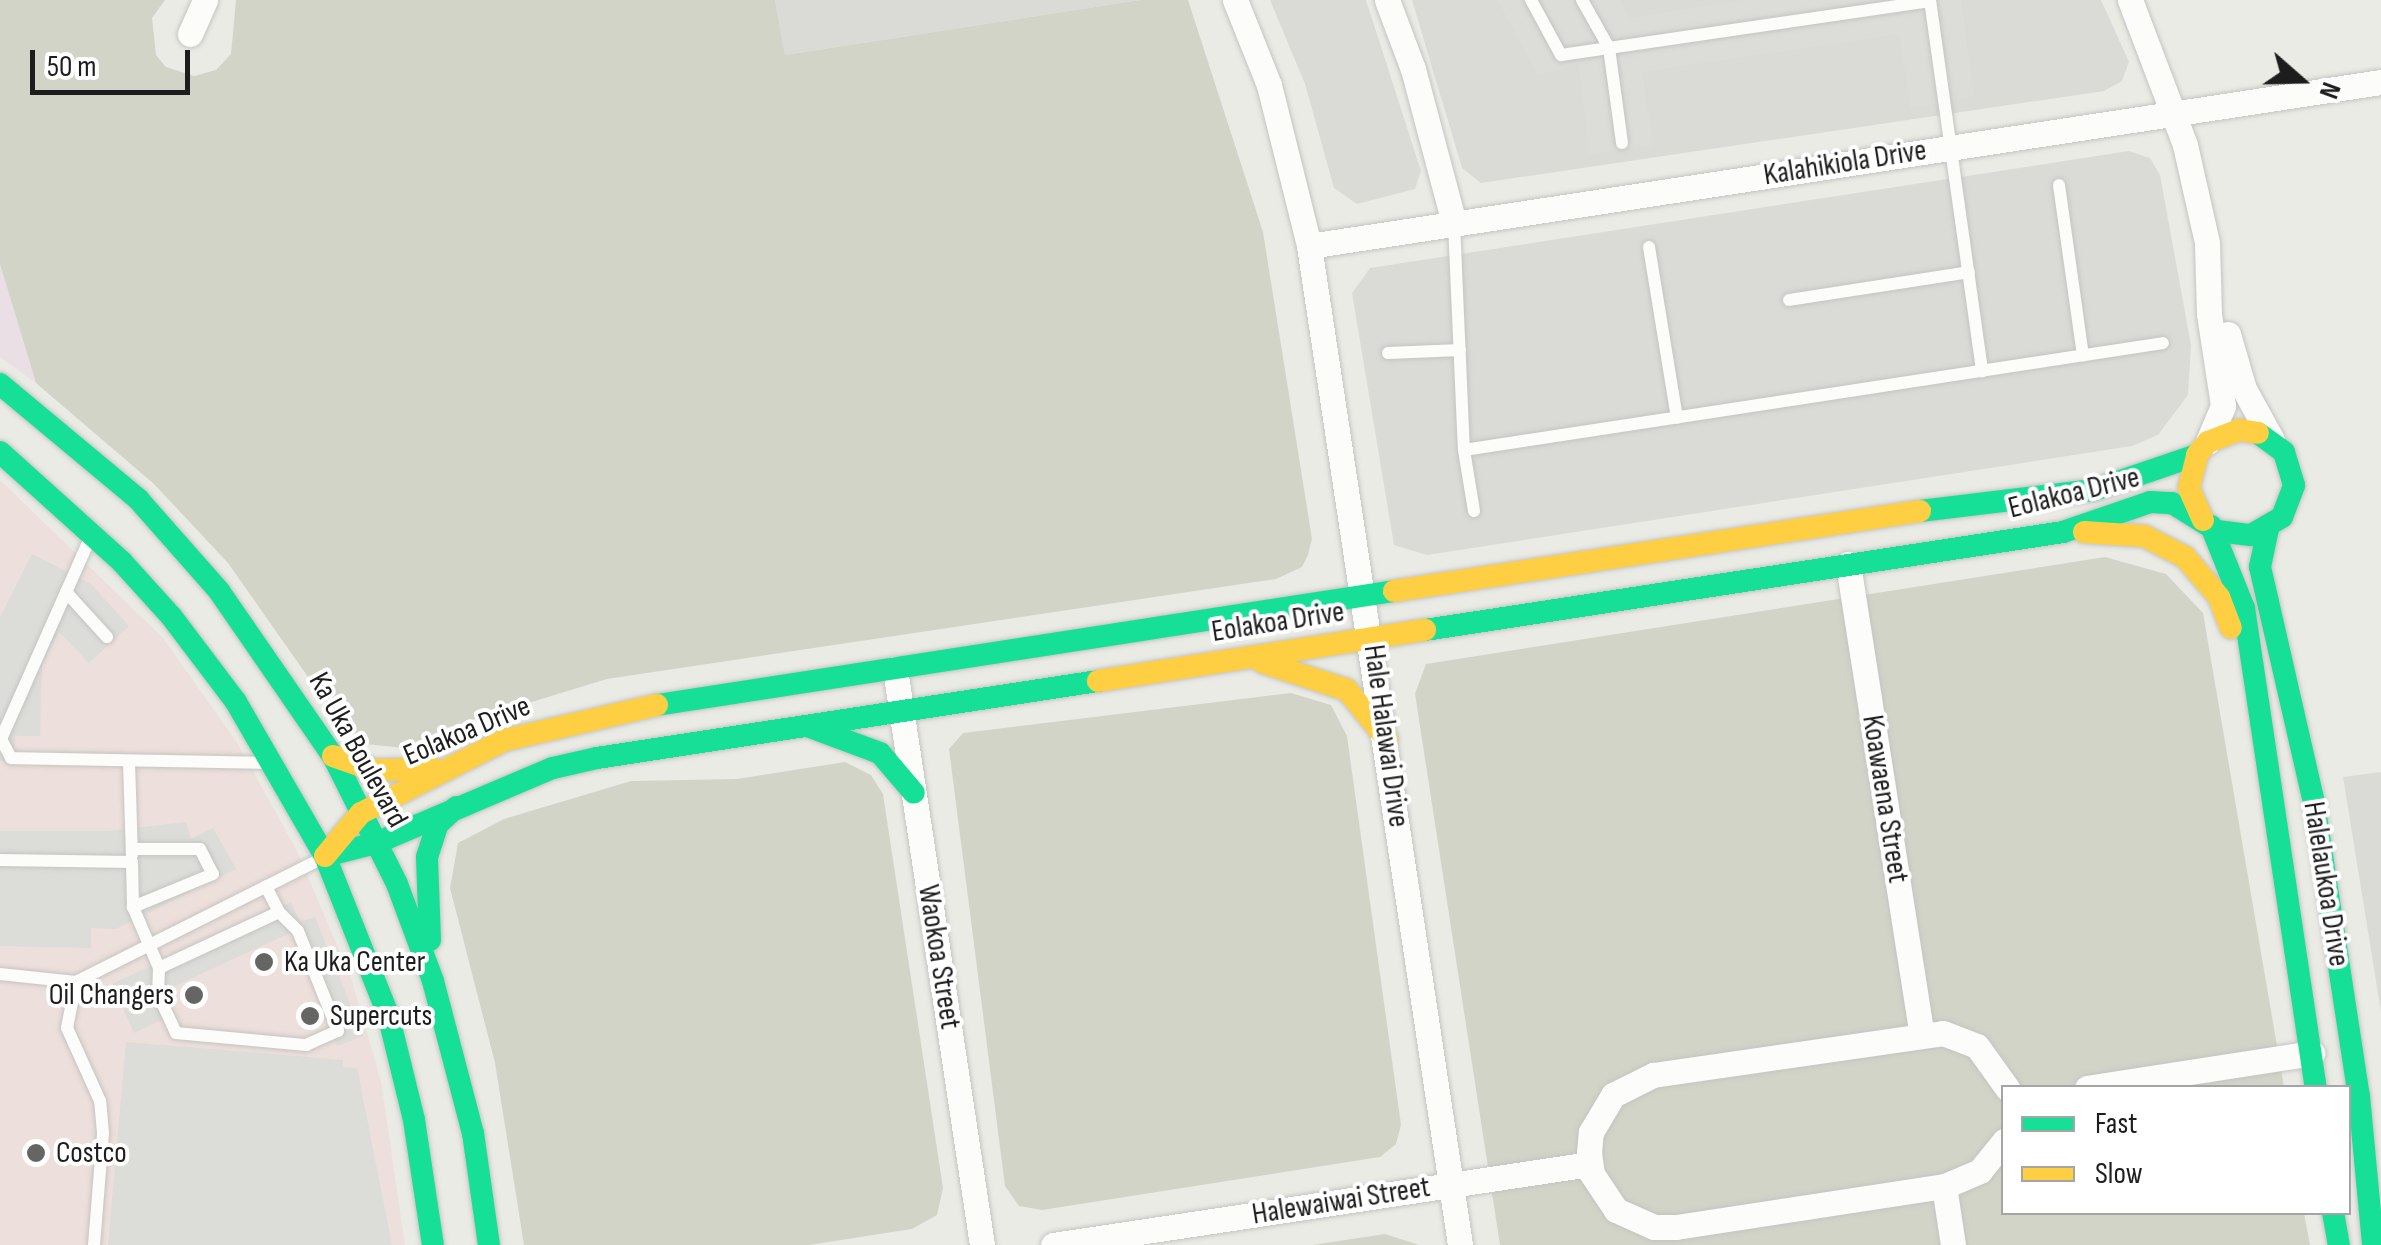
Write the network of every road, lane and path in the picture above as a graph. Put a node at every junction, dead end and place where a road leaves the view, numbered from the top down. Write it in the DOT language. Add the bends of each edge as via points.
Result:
graph roads {
  1 [pos="205,0"];
  2 [pos="1235,0"];
  3 [pos="1387,0"];
  4 [pos="1531,0"];
  5 [pos="1582,0"];
  6 [pos="1930,0"];
  7 [pos="2130,0"];
  8 [pos="190,34"];
  9 [pos="1609,48"];
  10 [pos="2381,82"];
  11 [pos="2174,113"];
  12 [pos="1622,143"];
  13 [pos="1952,146"];
  14 [pos="2060,185"];
  15 [pos="1454,222"];
  16 [pos="1309,246"];
  17 [pos="1649,248"];
  18 [pos="2210,268"];
  19 [pos="1969,272"];
  20 [pos="1789,300"];
  21 [pos="2163,343"];
  22 [pos="1460,350"];
  23 [pos="1388,352"];
  24 [pos="2083,355"];
  25 [pos="1982,370"];
  26 [pos="0,384"];
  27 [pos="1677,418"];
  28 [pos="2272,440"];
  29 [pos="2202,448"];
  30 [pos="1464,450"];
  31 [pos="0,452"];
  32 [pos="1474,511"];
  33 [pos="1886,516"];
  34 [pos="2207,523"];
  35 [pos="2268,529"];
  36 [pos="1793,530"];
  37 [pos="2063,532"];
  38 [pos="92,533"];
  39 [pos="1848,564"];
  40 [pos="66,592"];
  41 [pos="1365,596"];
  42 [pos="1371,637"];
  43 [pos="108,638"];
  44 [pos="1241,658"];
  45 [pos="895,669"];
  46 [pos="2254,704"];
  47 [pos="901,710"];
  48 [pos="806,725"];
  49 [pos="1386,738"];
  50 [pos="333,756"];
  51 [pos="130,762"];
  52 [pos="272,763"];
  53 [pos="449,766"];
  54 [pos="914,793"];
  55 [pos="456,806"];
  56 [pos="361,813"];
  57 [pos="376,844"];
  58 [pos="132,855"];
  59 [pos="325,856"];
  60 [pos="0,860"];
  61 [pos="266,886"];
  62 [pos="133,907"];
  63 [pos="279,912"];
  64 [pos="149,946"];
  65 [pos="160,968"];
  66 [pos="0,974"];
  67 [pos="432,981"];
  68 [pos="76,982"];
  69 [pos="2343,994"];
  70 [pos="1922,1034"];
  71 [pos="2312,1053"];
  72 [pos="2005,1085"];
  73 [pos="2106,1085"];
  74 [pos="2316,1085"];
  75 [pos="2350,1085"];
  76 [pos="2351,1086"];
  77 [pos="2359,1096"];
  78 [pos="2001,1145"];
  79 [pos="1590,1164"];
  80 [pos="1450,1184"];
  81 [pos="1944,1186"];
  82 [pos="2334,1215"];
  83 [pos="94,1245"];
  84 [pos="433,1245"];
  85 [pos="489,1245"];
  86 [pos="982,1245"];
  87 [pos="1053,1245"];
  88 [pos="1460,1245"];
  89 [pos="1954,1245"];
  90 [pos="2339,1245"];
  91 [pos="2373,1245"];
  1 -- 8 [label="street"];
  2 -- 16 [label="street, Hale Halawai Drive" via="1269,84"];
  3 -- 15 [label="street"];
  4 -- 9 [label="lane" via="1560,55"];
  5 -- 9 [label="lane"];
  6 -- 9 [label="lane"];
  6 -- 13 [label="lane"];
  7 -- 11 [label="street"];
  9 -- 12 [label="lane"];
  10 -- 11 [label="street, Kalahikiola Drive"];
  11 -- 13 [label="street, Kalahikiola Drive"];
  11 -- 18 [label="street"];
  13 -- 15 [label="street, Kalahikiola Drive"];
  13 -- 19 [label="lane"];
  14 -- 24 [label="lane"];
  15 -- 16 [label="street, Kalahikiola Drive"];
  15 -- 22 [label="lane"];
  16 -- 41 [label="street, Hale Halawai Drive"];
  17 -- 27 [label="lane"];
  18 -- 28 [label="street" via="2223,288 2244,389"];
  18 -- 29 [label="street" via="2209,314 2224,406"];
  19 -- 20 [label="lane"];
  19 -- 25 [label="lane"];
  21 -- 24 [label="lane"];
  22 -- 23 [label="lane"];
  22 -- 30 [label="lane"];
  24 -- 25 [label="lane"];
  25 -- 27 [label="lane"];
  26 -- 50 [label="street, Ka Uka Boulevard" via="138,499 219,591"];
  27 -- 30 [label="lane"];
  28 -- 29 [label="street" via="2240,430"];
  28 -- 35 [label="street" via="2284,452 2294,484 2282,517"];
  29 -- 33 [label="street, Eolakoa Drive" via="2094,490"];
  29 -- 34 [label="street" via="2188,488"];
  30 -- 32 [label="lane"];
  31 -- 38 [label="street"];
  33 -- 36 [label="street, Eolakoa Drive"];
  33 -- 39 [label="street" via="1857,540"];
  34 -- 35 [label="street" via="2234,536"];
  34 -- 37 [label="street, Eolakoa Drive" via="2172,502 2150,502"];
  34 -- 46 [label="street, Halelaukoa Drive" via="2244,608"];
  35 -- 69 [label="street, Halelaukoa Drive" via="2260,567 2314,802"];
  36 -- 39 [label="street" via="1825,540"];
  36 -- 41 [label="street, Eolakoa Drive"];
  37 -- 39 [label="street, Eolakoa Drive"];
  37 -- 46 [label="street" via="2144,536 2200,570 2226,612"];
  38 -- 40 [label="lane"];
  38 -- 52 [label="street" via="171,616"];
  39 -- 42 [label="street, Eolakoa Drive"];
  39 -- 70 [label="street, Koawaena Street"];
  40 -- 43 [label="lane"];
  40 -- 51 [label="lane" via="1,739 11,758"];
  41 -- 42 [label="street, Hale Halawai Drive"];
  41 -- 45 [label="street, Eolakoa Drive"];
  42 -- 44 [label="street, Eolakoa Drive"];
  42 -- 49 [label="street, Hale Halawai Drive"];
  44 -- 47 [label="street, Eolakoa Drive"];
  44 -- 49 [label="street" via="1333,682 1357,698"];
  45 -- 47 [label="street, Waokoa Street"];
  45 -- 53 [label="street, Eolakoa Drive" via="624,710 505,740"];
  46 -- 71 [label="street, Halelaukoa Drive"];
  47 -- 48 [label="street, Eolakoa Drive"];
  47 -- 54 [label="street, Waokoa Street"];
  48 -- 54 [label="street" via="880,753"];
  48 -- 55 [label="street, Eolakoa Drive" via="568,765"];
  49 -- 80 [label="street, Hale Halawai Drive"];
  50 -- 53 [label="street" via="373,770"];
  50 -- 56 [label="street, Ka Uka Boulevard"];
  51 -- 52 [label="lane"];
  51 -- 58 [label="lane"];
  52 -- 59 [label="street"];
  53 -- 56 [label="street, Eolakoa Drive"];
  54 -- 86 [label="street, Waokoa Street"];
  55 -- 57 [label="street, Eolakoa Drive"];
  55 -- 67 [label="street" via="438,824 427,856"];
  56 -- 57 [label="street, Ka Uka Boulevard"];
  56 -- 59 [label="street, Eolakoa Drive"];
  57 -- 59 [label="street, Eolakoa Drive"];
  57 -- 67 [label="street, Ka Uka Boulevard"];
  58 -- 60 [label="lane"];
  58 -- 62 [label="lane"];
  58 -- 62 [label="lane" via="200,849 214,874"];
  59 -- 61 [label="lane"];
  59 -- 84 [label="street" via="388,1014 414,1120"];
  61 -- 63 [label="lane"];
  61 -- 64 [label="lane"];
  62 -- 64 [label="lane"];
  63 -- 65 [label="lane"];
  63 -- 65 [label="lane" via="298,931 338,1031 306,1045 176,1033 158,994"];
  64 -- 65 [label="lane"];
  64 -- 68 [label="lane"];
  66 -- 68 [label="lane"];
  67 -- 85 [label="street, Ka Uka Boulevard" via="472,1133"];
  68 -- 83 [label="lane" via="67,1028 100,1101 103,1133"];
  69 -- 71 [label="street" via="2327,1039"];
  69 -- 77 [label="street, Halelaukoa Drive"];
  70 -- 72 [label="street" via="1978,1046"];
  70 -- 79 [label="street" via="1630,1082 1600,1112"];
  71 -- 73 [label="street"];
  71 -- 74 [label="street, Halelaukoa Drive"];
  71 -- 75 [label="street"];
  76 -- 77 [label="street"];
  77 -- 91 [label="street, Halelaukoa Drive"];
  78 -- 81 [label="street" via="1980,1171"];
  79 -- 80 [label="street"];
  79 -- 81 [label="street" via="1616,1210 1654,1227"];
  80 -- 87 [label="street, Halewaiwai Street"];
  80 -- 88 [label="street, Hale Halawai Drive"];
  81 -- 89 [label="street"];
  82 -- 90 [label="street"];
}
